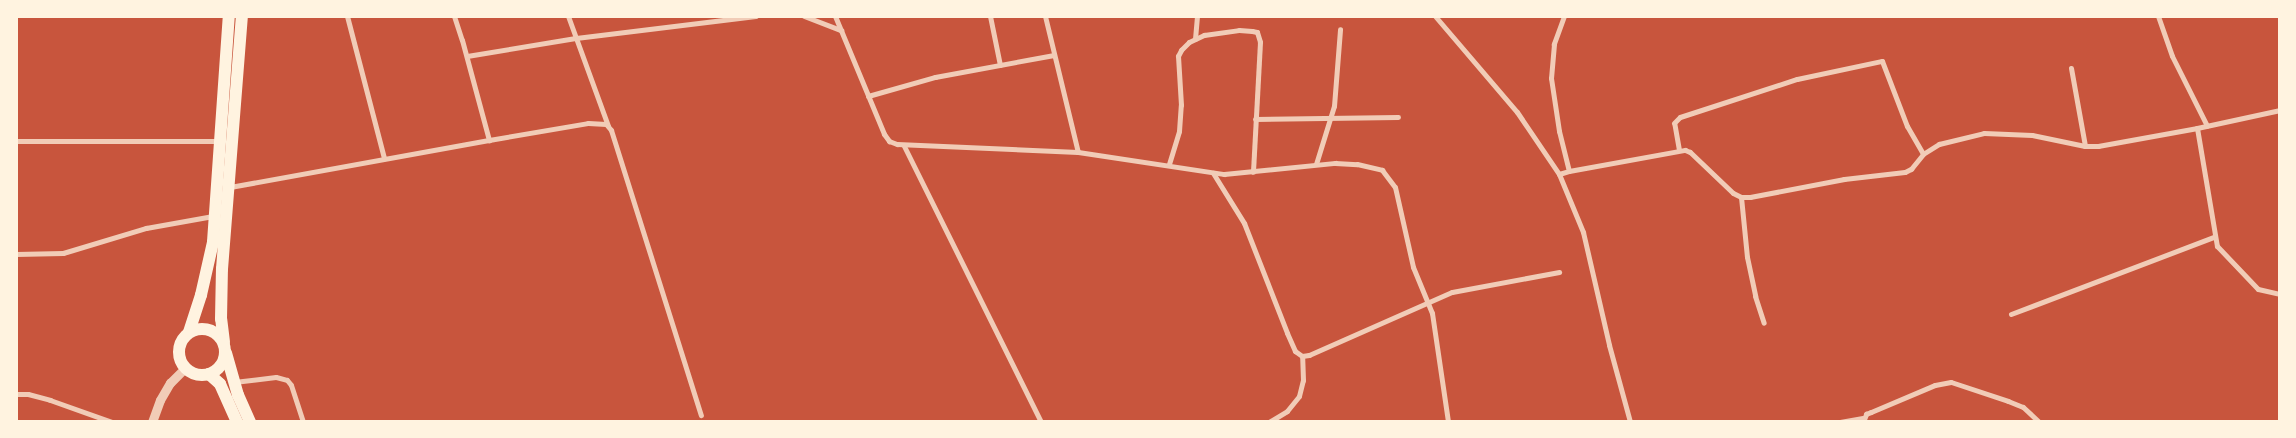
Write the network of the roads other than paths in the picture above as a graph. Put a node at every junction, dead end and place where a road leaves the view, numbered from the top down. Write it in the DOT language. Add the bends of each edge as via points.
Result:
graph roads {
  1 [pos="230,16"];
  2 [pos="242,16"];
  3 [pos="347,16"];
  4 [pos="454,16"];
  5 [pos="568,16"];
  6 [pos="756,16"];
  7 [pos="804,16"];
  8 [pos="836,16"];
  9 [pos="990,16"];
  10 [pos="1045,16"];
  11 [pos="1197,16"];
  12 [pos="1435,16"];
  13 [pos="1564,16"];
  14 [pos="2158,16"];
  15 [pos="1340,29"];
  16 [pos="841,30"];
  17 [pos="576,38"];
  18 [pos="1195,39"];
  19 [pos="1054,55"];
  20 [pos="467,56"];
  21 [pos="1000,65"];
  22 [pos="2071,68"];
  23 [pos="868,96"];
  24 [pos="2280,110"];
  25 [pos="1398,117"];
  26 [pos="1330,118"];
  27 [pos="1256,119"];
  28 [pos="608,126"];
  29 [pos="2207,126"];
  30 [pos="2197,128"];
  31 [pos="489,140"];
  32 [pos="16,141"];
  33 [pos="220,141"];
  34 [pos="904,146"];
  35 [pos="2085,146"];
  36 [pos="1679,150"];
  37 [pos="1078,152"];
  38 [pos="1923,154"];
  39 [pos="384,158"];
  40 [pos="1169,164"];
  41 [pos="1316,164"];
  42 [pos="1569,171"];
  43 [pos="1253,172"];
  44 [pos="1213,173"];
  45 [pos="1559,174"];
  46 [pos="229,187"];
  47 [pos="1741,197"];
  48 [pos="215,215"];
  49 [pos="2214,237"];
  50 [pos="16,254"];
  51 [pos="1559,272"];
  52 [pos="2280,294"];
  53 [pos="1428,303"];
  54 [pos="2011,314"];
  55 [pos="1764,323"];
  56 [pos="190,332"];
  57 [pos="225,346"];
  58 [pos="1302,356"];
  59 [pos="185,368"];
  60 [pos="209,374"];
  61 [pos="234,382"];
  62 [pos="16,394"];
  63 [pos="701,415"];
  64 [pos="1863,420"];
  65 [pos="112,422"];
  66 [pos="152,422"];
  67 [pos="237,422"];
  68 [pos="250,422"];
  69 [pos="303,422"];
  70 [pos="1041,422"];
  71 [pos="1270,422"];
  72 [pos="1448,422"];
  73 [pos="1630,422"];
  74 [pos="1840,422"];
  75 [pos="2039,422"];
  1 -- 33 [label="main road"];
  2 -- 46 [label="main road"];
  3 -- 39 [label="street"];
  4 -- 20 [label="street"];
  5 -- 17 [label="street"];
  6 -- 17 [label="street"];
  7 -- 16 [label="street"];
  8 -- 16 [label="street"];
  9 -- 21 [label="street"];
  10 -- 19 [label="street"];
  11 -- 18 [label="street"];
  12 -- 45 [label="street" via="1517,112"];
  13 -- 42 [label="street" via="1554,44 1551,78"];
  14 -- 29 [label="street" via="2172,56"];
  15 -- 26 [label="street"];
  16 -- 23 [label="street"];
  17 -- 20 [label="street"];
  17 -- 28 [label="street"];
  18 -- 27 [label="street" via="1239,30 1257,32 1260,42"];
  18 -- 40 [label="street" via="1184,46 1178,56 1179,131"];
  19 -- 21 [label="street"];
  19 -- 37 [label="street"];
  20 -- 31 [label="street"];
  21 -- 23 [label="street" via="919,80"];
  22 -- 35 [label="street"];
  23 -- 34 [label="street" via="889,141"];
  24 -- 29 [label="street"];
  25 -- 26 [label="street"];
  26 -- 27 [label="street"];
  26 -- 41 [label="street"];
  27 -- 43 [label="street"];
  28 -- 31 [label="street" via="588,123"];
  28 -- 63 [label="street"];
  29 -- 30 [label="street"];
  30 -- 35 [label="street"];
  30 -- 49 [label="street"];
  31 -- 39 [label="street"];
  32 -- 33 [label="street"];
  33 -- 48 [label="main road"];
  34 -- 37 [label="street"];
  34 -- 70 [label="street"];
  35 -- 38 [label="street" via="2032,135 1984,133 1946,141"];
  36 -- 38 [label="street" via="1674,122 1680,116 1797,80 1882,62 1907,126"];
  36 -- 42 [label="street"];
  36 -- 47 [label="street" via="1690,152"];
  37 -- 40 [label="street"];
  38 -- 47 [label="street" via="1911,169 1896,174 1844,179"];
  39 -- 46 [label="street"];
  40 -- 44 [label="street"];
  41 -- 43 [label="street"];
  41 -- 53 [label="street" via="1372,166 1389,177 1397,194 1413,267"];
  42 -- 45 [label="street"];
  43 -- 44 [label="street"];
  44 -- 58 [label="street" via="1244,223 1287,333 1295,351"];
  45 -- 73 [label="street" via="1583,232"];
  46 -- 57 [label="main road" via="222,287"];
  47 -- 55 [label="street" via="1747,257"];
  48 -- 50 [label="street" via="146,228 63,253"];
  48 -- 56 [label="main road" via="208,266"];
  49 -- 52 [label="street" via="2219,250 2258,288"];
  49 -- 54 [label="street"];
  51 -- 53 [label="street" via="1458,290"];
  53 -- 58 [label="street"];
  53 -- 72 [label="street" via="1434,322"];
  56 -- 57 [label="main road" via="205,328 220,336"];
  56 -- 59 [label="main road" via="183,338 179,353"];
  57 -- 60 [label="main road" via="221,366"];
  57 -- 61 [label="main road"];
  58 -- 71 [label="street" via="1300,396 1287,411"];
  59 -- 60 [label="main road" via="196,374"];
  59 -- 66 [label="street" via="170,383"];
  60 -- 67 [label="main road" via="220,384"];
  61 -- 68 [label="main road"];
  61 -- 69 [label="street" via="276,376 287,380"];
  62 -- 65 [label="street" via="50,400"];
  64 -- 74 [label="street"];
  64 -- 75 [label="street" via="1871,412 1922,390 1951,382 2023,407"];
}
